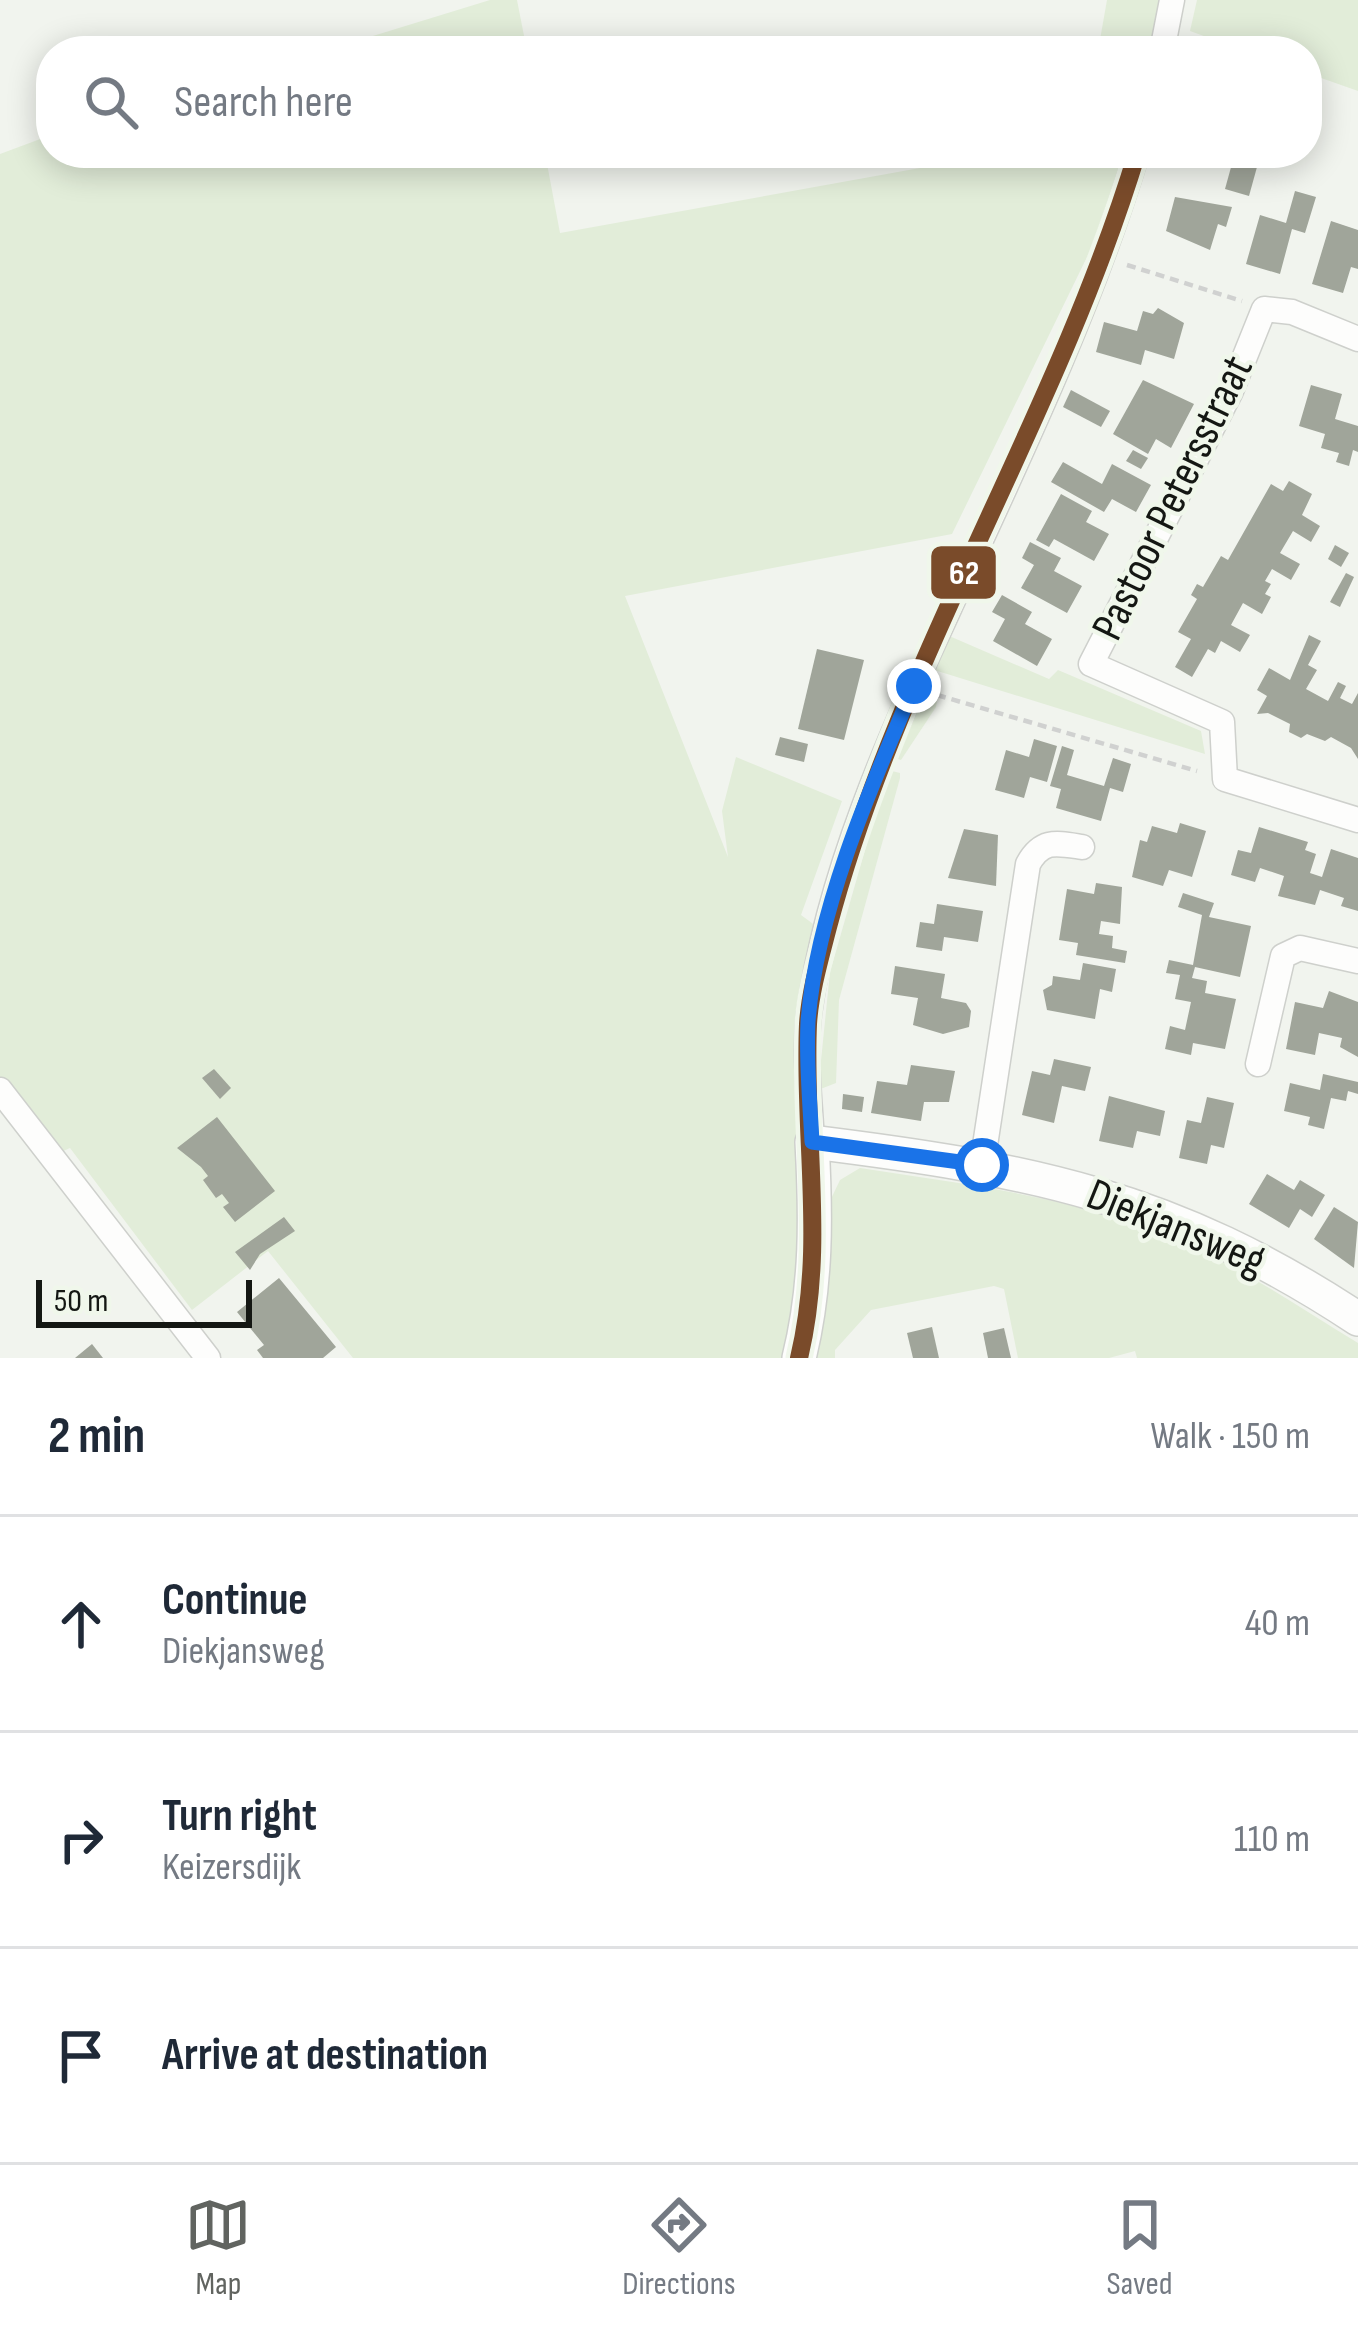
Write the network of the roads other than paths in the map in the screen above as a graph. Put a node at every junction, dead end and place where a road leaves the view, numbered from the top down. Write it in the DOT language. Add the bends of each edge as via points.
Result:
graph roads {
  1 [pos="1172,0"];
  2 [pos="1165,36"];
  3 [pos="1132,168"];
  4 [pos="1358,339"];
  5 [pos="1358,820"];
  6 [pos="1082,847"];
  7 [pos="1358,961"];
  8 [pos="1258,1064"];
  9 [pos="0,1090"];
  10 [pos="812,1142"];
  11 [pos="982,1165"];
  12 [pos="1358,1319"];
  13 [pos="208,1358"];
  14 [pos="799,1358"];
  1 -- 2 [label="street"];
  3 -- 10 [label="street" via="1105,257 875,778 815,979"];
  4 -- 5 [label="street, Pastoor Petersstraat" via="1264,308 1231,391 1091,664 1222,722 1225,779"];
  6 -- 11 [label="street" via="1050,842 1028,864"];
  7 -- 8 [label="street" via="1300,948 1283,956"];
  9 -- 13 [label="street"];
  10 -- 11 [label="street, Diekjansweg"];
  10 -- 14 [label="street" via="817,1237"];
  11 -- 12 [label="street, Diekjansweg" via="1153,1209 1244,1250"];
}
